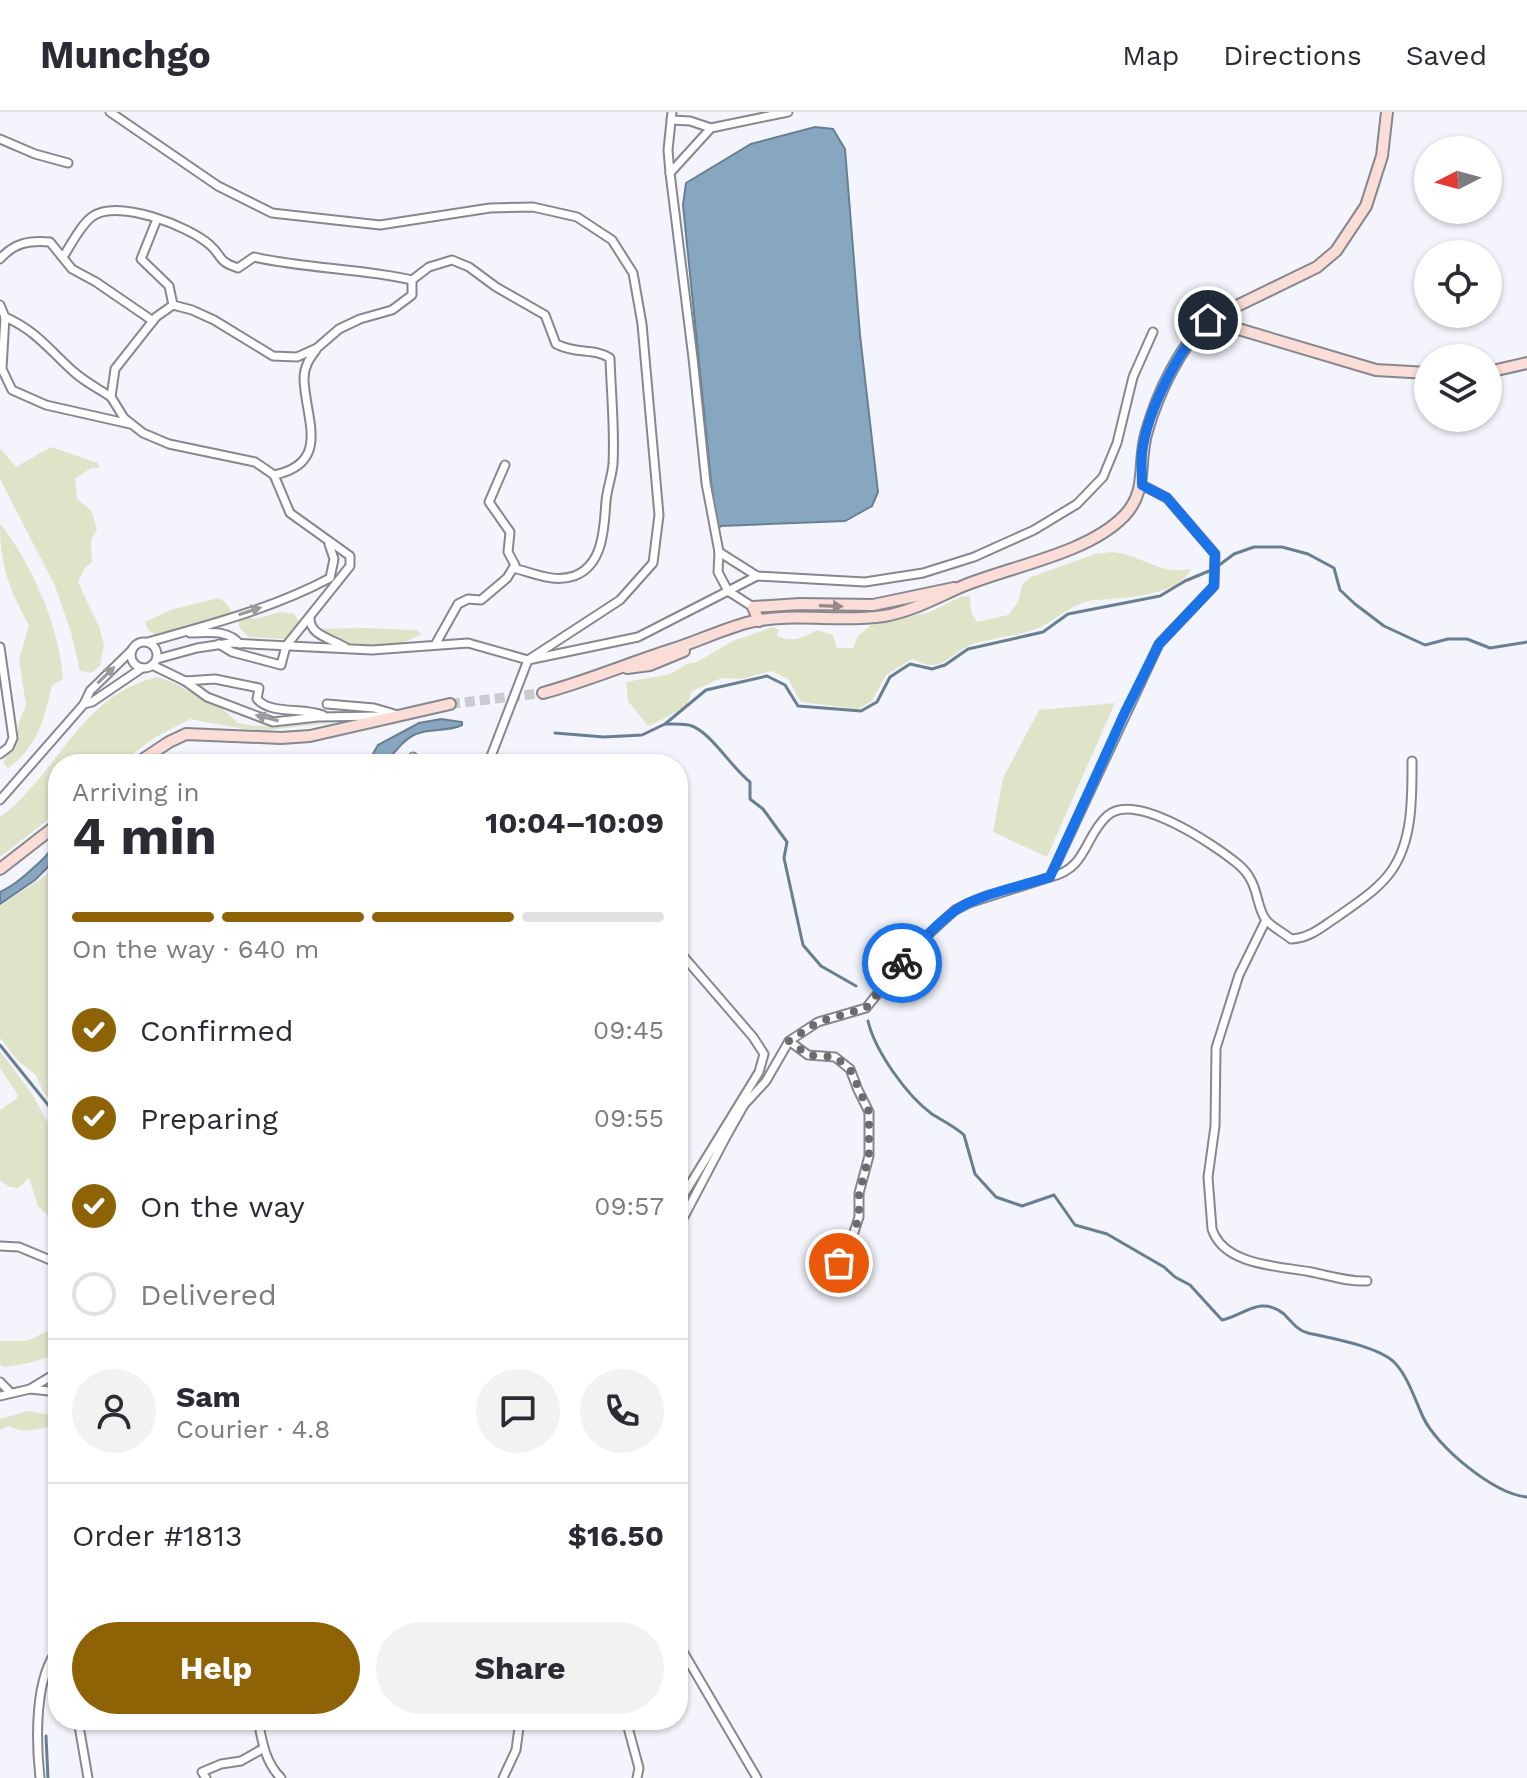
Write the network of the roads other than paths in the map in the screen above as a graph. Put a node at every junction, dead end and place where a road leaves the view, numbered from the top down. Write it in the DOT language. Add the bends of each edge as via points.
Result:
graph roads {
  1 [pos="110,112"];
  2 [pos="788,112"];
  3 [pos="1387,112"];
  4 [pos="672,116"];
  5 [pos="711,128"];
  6 [pos="0,139"];
  7 [pos="68,163"];
  8 [pos="670,173"];
  9 [pos="157,219"];
  10 [pos="1,255"];
  11 [pos="63,257"];
  12 [pos="412,280"];
  13 [pos="0,305"];
  14 [pos="173,305"];
  15 [pos="5,317"];
  16 [pos="1208,320"];
  17 [pos="153,321"];
  18 [pos="1153,332"];
  19 [pos="317,348"];
  20 [pos="1527,363"];
  21 [pos="1502,369"];
  22 [pos="1414,372"];
  23 [pos="111,397"];
  24 [pos="132,425"];
  25 [pos="505,465"];
  26 [pos="274,475"];
  27 [pos="1142,485"];
  28 [pos="328,542"];
  29 [pos="719,552"];
  30 [pos="513,568"];
  31 [pos="757,576"];
  32 [pos="960,587"];
  33 [pos="728,591"];
  34 [pos="753,607"];
  35 [pos="310,618"];
  36 [pos="759,621"];
  37 [pos="163,638"];
  38 [pos="148,642"];
  39 [pos="219,644"];
  40 [pos="240,644"];
  41 [pos="258,645"];
  42 [pos="435,645"];
  43 [pos="286,646"];
  44 [pos="0,647"];
  45 [pos="347,649"];
  46 [pos="132,650"];
  47 [pos="238,654"];
  48 [pos="255,659"];
  49 [pos="528,660"];
  50 [pos="154,662"];
  51 [pos="142,668"];
  52 [pos="185,681"];
  53 [pos="543,693"];
  54 [pos="84,704"];
  55 [pos="327,704"];
  56 [pos="450,704"];
  57 [pos="400,716"];
  58 [pos="328,717"];
  59 [pos="0,754"];
  60 [pos="151,754"];
  61 [pos="492,754"];
  62 [pos="1412,761"];
  63 [pos="0,785"];
  64 [pos="8,791"];
  65 [pos="0,800"];
  66 [pos="48,832"];
  67 [pos="0,869"];
  68 [pos="1050,877"];
  69 [pos="1266,920"];
  70 [pos="688,962"];
  71 [pos="789,1041"];
  72 [pos="688,1188"];
  73 [pos="688,1209"];
  74 [pos="0,1246"];
  75 [pos="48,1259"];
  76 [pos="1367,1281"];
  77 [pos="828,1284"];
  78 [pos="48,1378"];
  79 [pos="0,1382"];
  80 [pos="30,1389"];
  81 [pos="48,1391"];
  82 [pos="11,1393"];
  83 [pos="0,1396"];
  84 [pos="688,1660"];
  85 [pos="48,1670"];
  86 [pos="80,1730"];
  87 [pos="260,1730"];
  88 [pos="519,1730"];
  89 [pos="629,1730"];
  90 [pos="264,1748"];
  91 [pos="278,1777"];
  92 [pos="40,1778"];
  93 [pos="88,1778"];
  94 [pos="206,1778"];
  95 [pos="503,1778"];
  96 [pos="637,1778"];
  97 [pos="757,1778"];
  1 -- 49 [label="street" via="218,186 272,213 380,225 490,208 533,207 577,217 612,240 633,273 642,324 659,515 653,563 620,600"];
  2 -- 5 [label="street"];
  3 -- 16 [label="street" via="1382,156 1366,206 1336,251 1317,267"];
  4 -- 5 [label="street"];
  4 -- 8 [label="street"];
  5 -- 8 [label="street"];
  6 -- 7 [label="street"];
  8 -- 29 [label="street" via="706,483"];
  9 -- 11 [label="street" via="111,209 91,217"];
  9 -- 12 [label="street" via="210,246 222,262 238,268 254,257"];
  9 -- 14 [label="street" via="141,259 169,286"];
  10 -- 11 [label="street" via="33,241 50,242"];
  11 -- 17 [label="street" via="72,269"];
  12 -- 19 [label="street" via="412,295 392,310 339,329"];
  12 -- 30 [label="street" via="429,267 452,260 545,315 556,344 610,358 613,466 599,550 588,567 560,579"];
  13 -- 15 [label="street"];
  14 -- 17 [label="street"];
  14 -- 19 [label="street" via="214,320 273,356 297,357"];
  15 -- 23 [label="street" via="44,341 75,373"];
  15 -- 24 [label="street" via="2,369 12,390 46,405"];
  16 -- 22 [label="street" via="1355,365"];
  16 -- 27 [label="street" via="1158,401 1142,455"];
  17 -- 23 [label="street" via="115,369"];
  18 -- 31 [label="street" via="1133,377 1103,477 1077,504 974,557 923,573 865,582"];
  19 -- 26 [label="street" via="306,364 304,380 313,434 309,451 291,471"];
  20 -- 21 [label="street"];
  23 -- 24 [label="street"];
  24 -- 26 [label="street" via="169,444 255,462"];
  25 -- 30 [label="street" via="489,502 510,532"];
  26 -- 28 [label="street" via="290,513"];
  27 -- 32 [label="street" via="1135,503 1108,530"];
  27 -- 68 [label="street" via="1167,498 1215,554 1214,586 1159,644"];
  28 -- 35 [label="street" via="350,556 350,566"];
  37 -- 28 [label="street, one-way" via="288,598 330,578 334,559"];
  29 -- 31 [label="street"];
  29 -- 33 [label="street" via="718,572"];
  30 -- 42 [label="street" via="481,600 458,604"];
  31 -- 33 [label="street"];
  34 -- 32 [label="street, one-way" via="873,605"];
  32 -- 36 [label="street" via="885,616"];
  33 -- 34 [label="street"];
  33 -- 49 [label="street" via="638,637"];
  34 -- 36 [label="street"];
  35 -- 43 [label="street"];
  35 -- 45 [label="street" via="313,631"];
  36 -- 53 [label="street"];
  37 -- 38 [label="street"];
  37 -- 40 [label="street" via="220,632"];
  38 -- 46 [label="street"];
  38 -- 50 [label="street" via="157,651"];
  39 -- 40 [label="street"];
  39 -- 47 [label="street"];
  39 -- 50 [label="street"];
  40 -- 41 [label="street"];
  40 -- 47 [label="street"];
  41 -- 43 [label="street"];
  41 -- 48 [label="street"];
  42 -- 45 [label="street"];
  42 -- 49 [label="street" via="468,643"];
  43 -- 45 [label="street"];
  43 -- 48 [label="street" via="281,665"];
  44 -- 59 [label="street" via="13,738"];
  46 -- 51 [label="street" via="132,660"];
  54 -- 46 [label="street, one-way" via="90,691"];
  47 -- 48 [label="street"];
  49 -- 61 [label="street"];
  50 -- 51 [label="street"];
  50 -- 52 [label="street"];
  51 -- 54 [label="street"];
  58 -- 52 [label="street, one-way" via="273,722 220,703"];
  52 -- 58 [label="street" via="215,679 260,689 257,699 273,709 309,710"];
  54 -- 64 [label="street"];
  55 -- 57 [label="street"];
  56 -- 57 [label="street"];
  57 -- 58 [label="street"];
  57 -- 60 [label="street" via="310,736 186,734"];
  62 -- 69 [label="street" via="1412,802 1403,845 1393,869 1374,890 1306,939 1291,939"];
  63 -- 64 [label="street"];
  64 -- 65 [label="street"];
  66 -- 67 [label="street"];
  68 -- 69 [label="street" via="1066,874 1107,816 1120,808 1144,810 1181,826 1240,866 1253,882"];
  68 -- 71 [label="street" via="955,910 917,945 866,1008 818,1022"];
  69 -- 76 [label="street" via="1239,975 1216,1048 1208,1177 1212,1229 1225,1249 1269,1268"];
  70 -- 72 [label="street" via="764,1054 759,1072"];
  71 -- 73 [label="street" via="766,1081 744,1105"];
  71 -- 77 [label="street" via="808,1055 835,1057 850,1069 869,1112 869,1156 859,1217"];
  74 -- 75 [label="street" via="19,1247"];
  78 -- 80 [label="street"];
  79 -- 82 [label="street"];
  80 -- 81 [label="street"];
  80 -- 82 [label="street"];
  82 -- 83 [label="street"];
  84 -- 97 [label="street"];
  85 -- 92 [label="street" via="36,1721"];
  86 -- 93 [label="street"];
  87 -- 90 [label="street"];
  88 -- 95 [label="street"];
  89 -- 96 [label="street"];
  90 -- 91 [label="street"];
  90 -- 94 [label="street" via="202,1772"];
}
